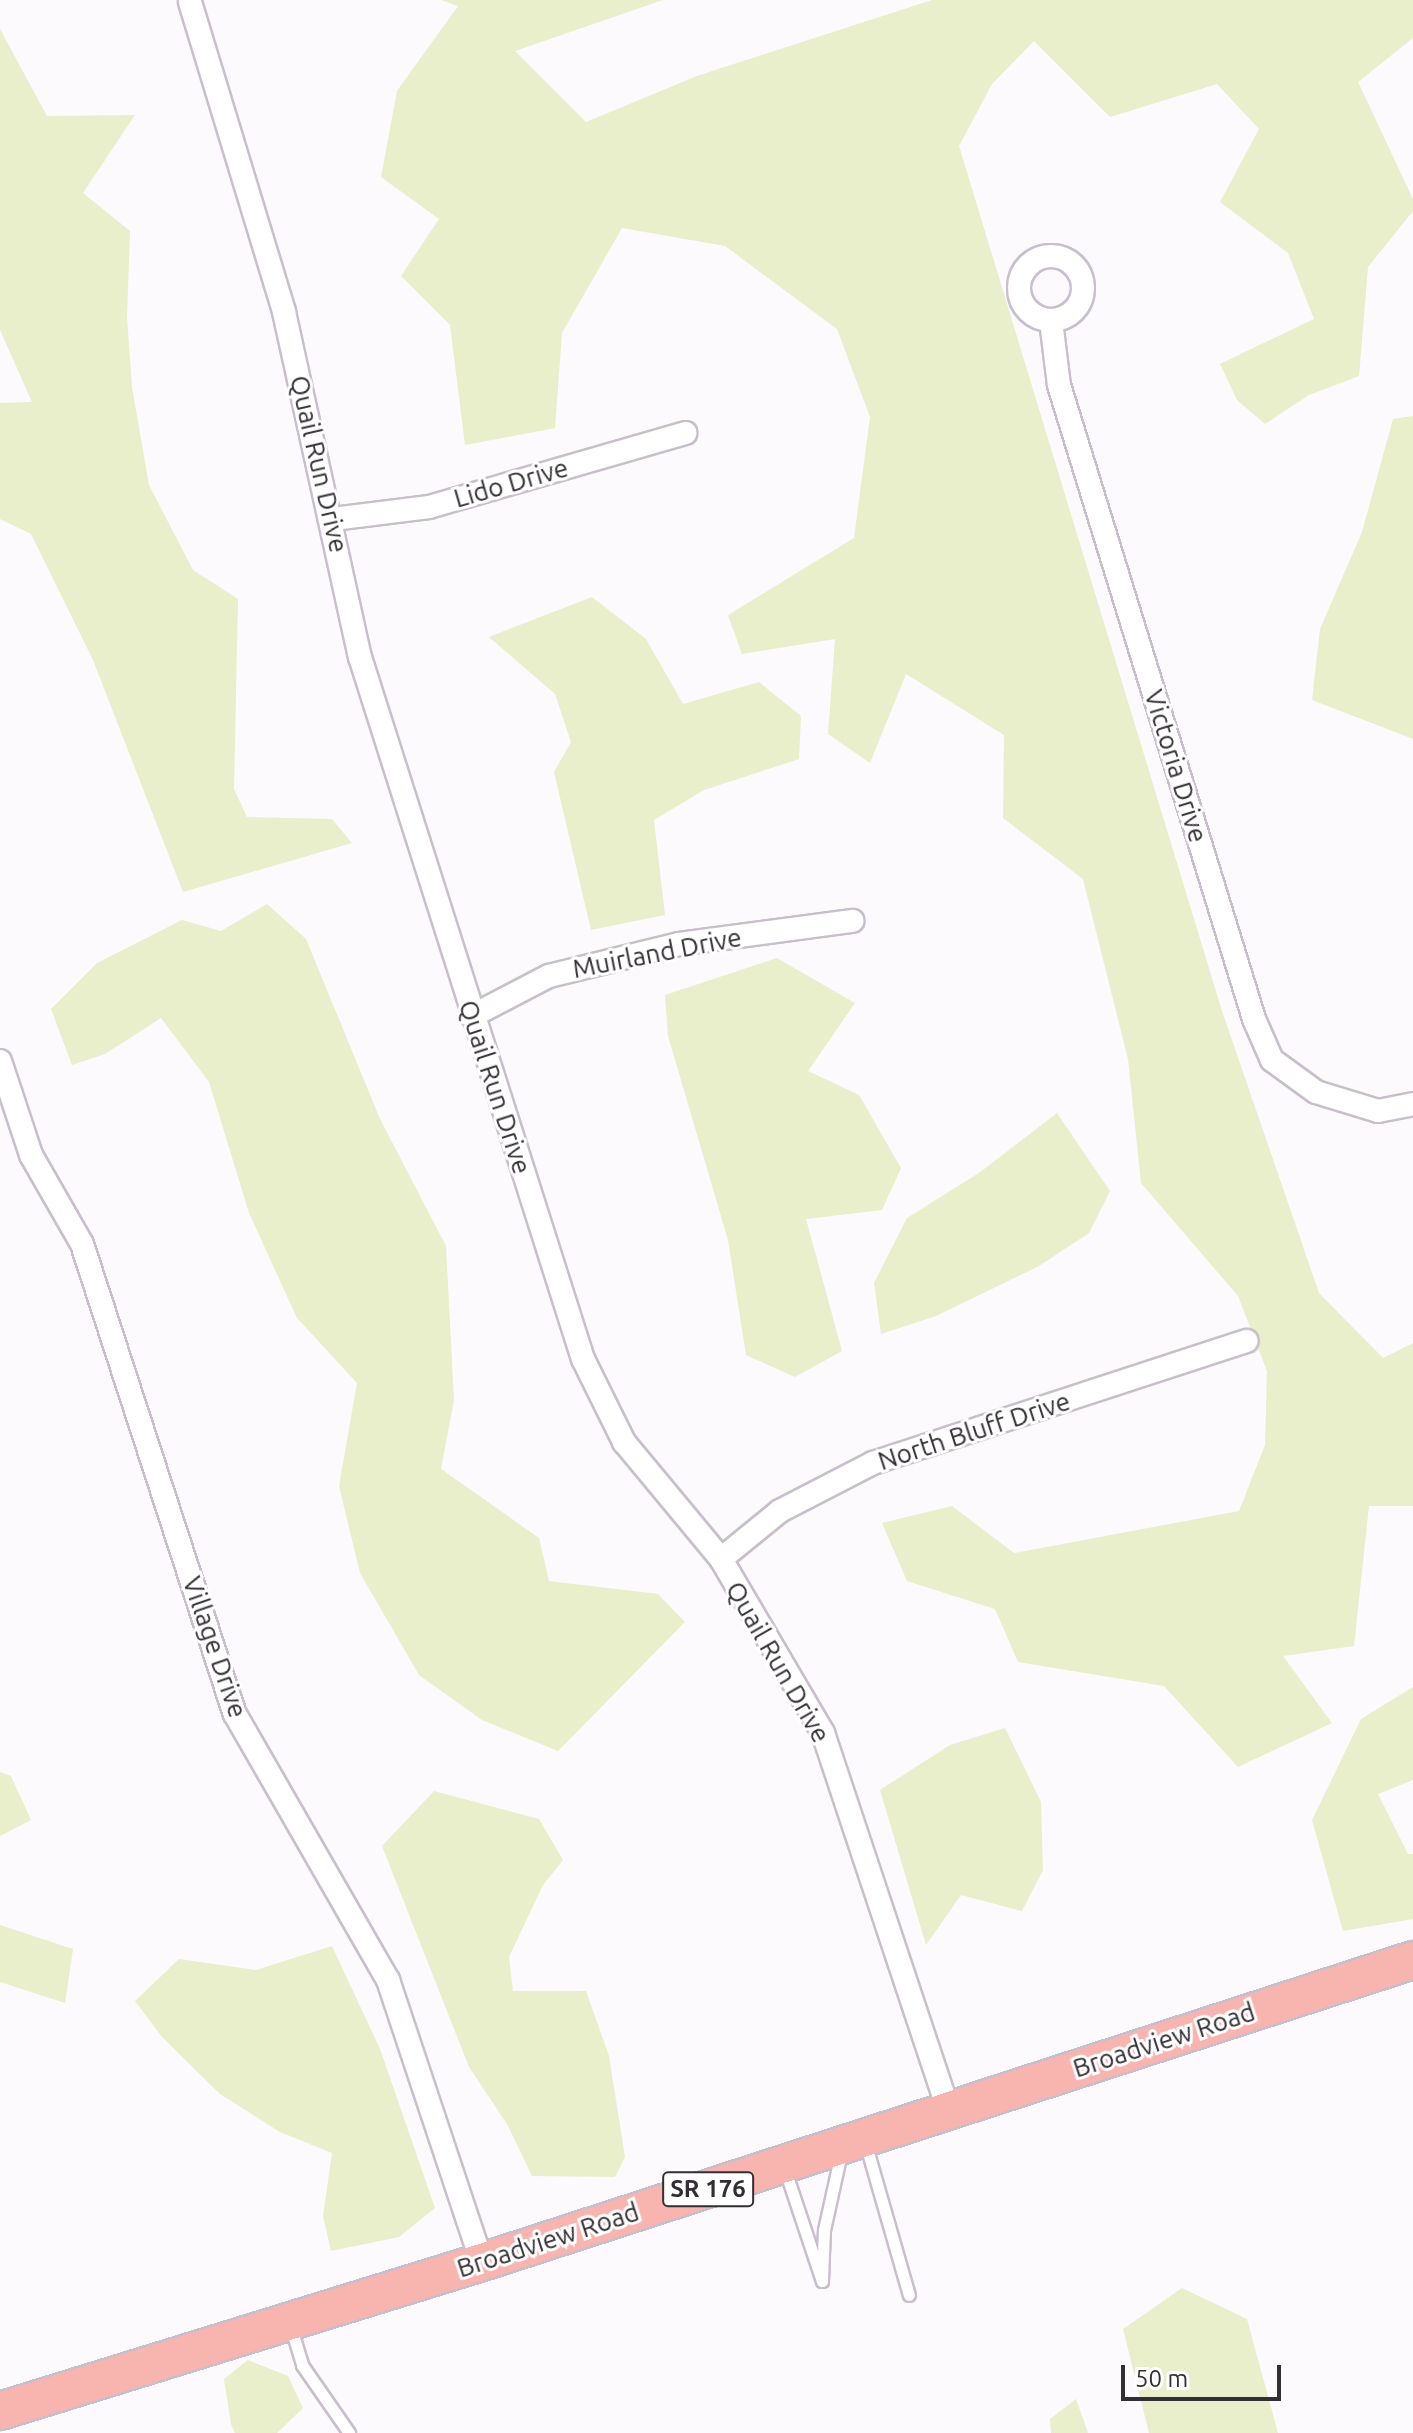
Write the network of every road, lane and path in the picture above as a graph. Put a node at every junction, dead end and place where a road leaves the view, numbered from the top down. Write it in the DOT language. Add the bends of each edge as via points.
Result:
graph roads {
  1 [pos="190,2"];
  2 [pos="1051,321"];
  3 [pos="686,433"];
  4 [pos="333,519"];
  5 [pos="852,921"];
  6 [pos="472,1016"];
  7 [pos="0,1061"];
  8 [pos="1413,1104"];
  9 [pos="1247,1341"];
  10 [pos="721,1559"];
  11 [pos="1413,1960"];
  12 [pos="948,2109"];
  13 [pos="853,2141"];
  14 [pos="783,2164"];
  15 [pos="482,2262"];
  16 [pos="909,2295"];
  17 [pos="288,2320"];
  18 [pos="0,2411"];
  19 [pos="349,2433"];
  1 -- 4 [label="street, Quail Run Drive" via="284,312"];
  2 -- 8 [label="street, Victoria Drive" via="1059,385 1272,1060 1316,1092 1378,1111"];
  3 -- 4 [label="street, Lido Drive" via="429,507"];
  4 -- 6 [label="street, Quail Run Drive" via="360,657"];
  5 -- 6 [label="street, Muirland Drive" via="679,944 549,976"];
  6 -- 10 [label="street, Quail Run Drive" via="583,1359 624,1442"];
  7 -- 15 [label="street, Village Drive" via="31,1155 82,1244 235,1714 388,1980"];
  9 -- 10 [label="street, North Bluff Drive" via="873,1463 780,1511"];
  10 -- 12 [label="street, Quail Run Drive" via="823,1733"];
  11 -- 12 [label="main road, Broadview Road / SR 176"];
  12 -- 13 [label="main road, Broadview Road / SR 176"];
  13 -- 14 [label="main road, Broadview Road / SR 176"];
  13 -- 14 [label="lane" via="824,2230 822,2281"];
  13 -- 16 [label="lane"];
  14 -- 15 [label="main road, Broadview Road / SR 176"];
  15 -- 17 [label="main road, Broadview Road / SR 176"];
  17 -- 18 [label="main road, Broadview Road / SR 176"];
  17 -- 19 [label="lane" via="302,2365"];
}
